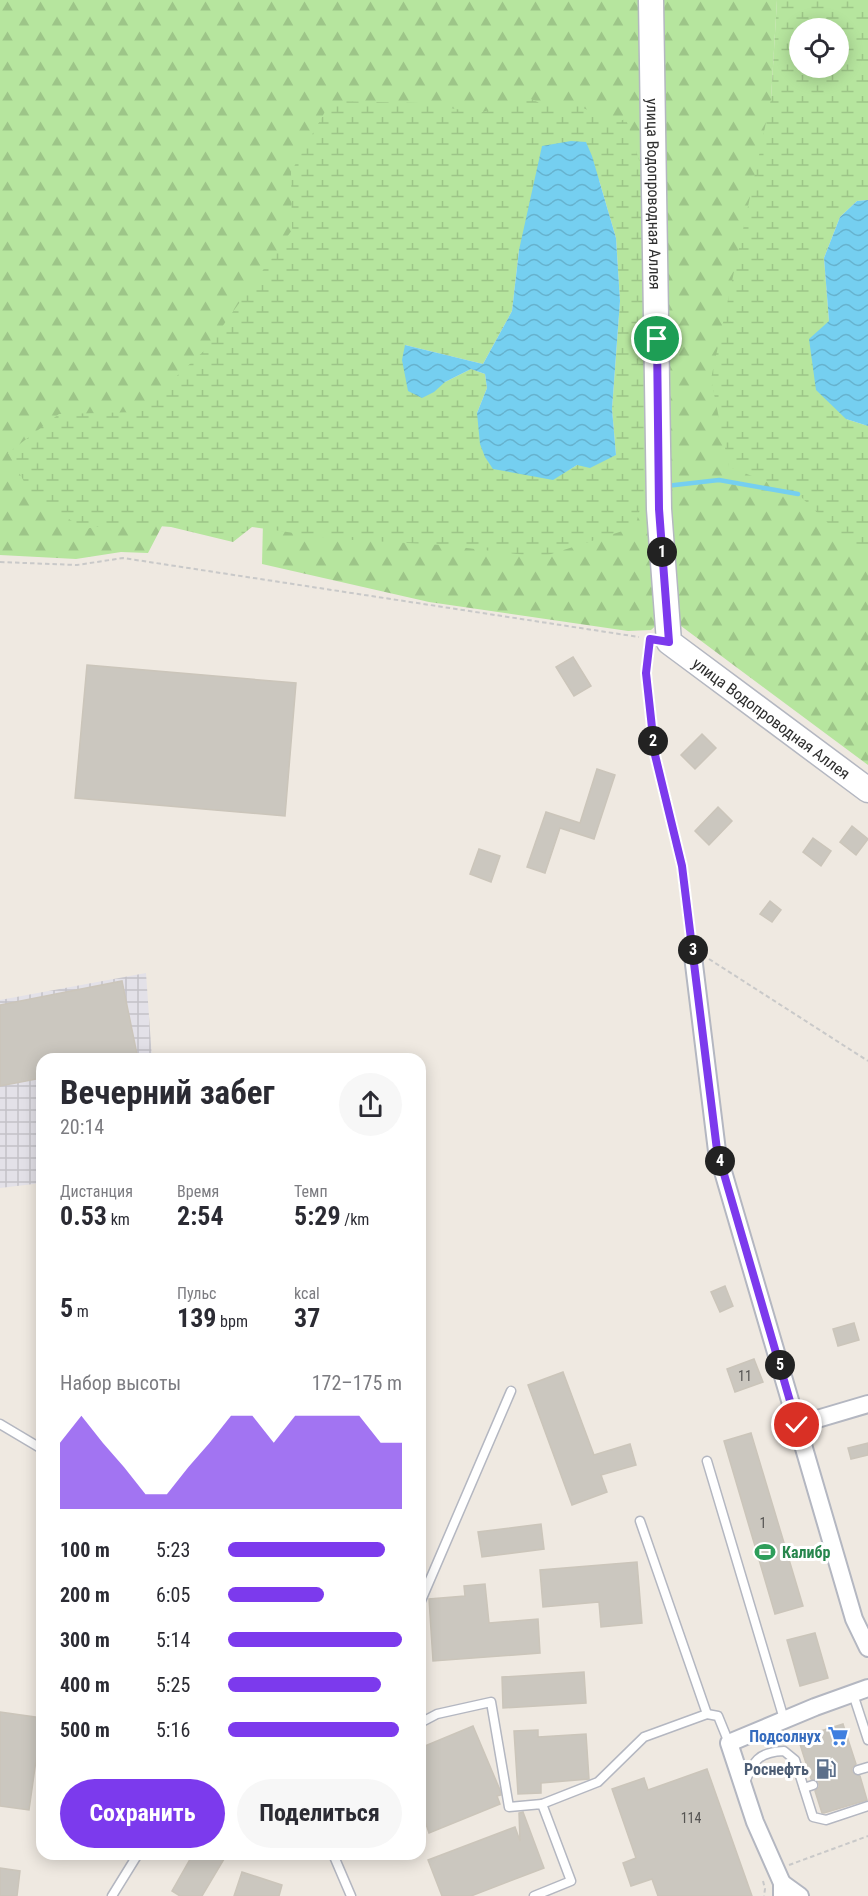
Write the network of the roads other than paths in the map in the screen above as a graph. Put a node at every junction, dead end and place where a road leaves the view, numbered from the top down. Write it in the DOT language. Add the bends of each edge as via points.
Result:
graph roads {
  1 [pos="651,0"];
  2 [pos="660,641"];
  3 [pos="868,790"];
  4 [pos="692,948"];
  5 [pos="511,1391"];
  6 [pos="868,1404"];
  7 [pos="0,1424"];
  8 [pos="797,1425"];
  9 [pos="36,1445"];
  10 [pos="707,1461"];
  11 [pos="640,1521"];
  12 [pos="426,1589"];
  13 [pos="868,1648"];
  14 [pos="860,1691"];
  15 [pos="707,1714"];
  16 [pos="426,1719"];
  17 [pos="784,1719"];
  18 [pos="868,1740"];
  19 [pos="729,1743"];
  20 [pos="868,1767"];
  21 [pos="858,1770"];
  22 [pos="813,1785"];
  23 [pos="743,1788"];
  24 [pos="804,1788"];
  25 [pos="542,1804"];
  26 [pos="868,1806"];
  27 [pos="134,1860"];
  28 [pos="336,1860"];
  29 [pos="782,1890"];
  30 [pos="112,1896"];
  31 [pos="351,1896"];
  32 [pos="534,1896"];
  33 [pos="800,1896"];
  1 -- 2 [label="street, улица Водопроводная Аллея"];
  2 -- 3 [label="street, улица Водопроводная Аллея"];
  2 -- 4 [label="lane" via="646,673 655,755 682,866"];
  4 -- 8 [label="street" via="717,1150"];
  5 -- 12 [label="lane"];
  6 -- 8 [label="street"];
  7 -- 9 [label="lane"];
  8 -- 13 [label="street" via="854,1619"];
  10 -- 17 [label="lane"];
  11 -- 15 [label="lane"];
  14 -- 17 [label="street"];
  14 -- 18 [label="lane"];
  15 -- 19 [label="lane" via="718,1716"];
  15 -- 25 [label="lane" via="644,1737 598,1782"];
  16 -- 25 [label="lane" via="437,1713 491,1702 509,1807"];
  17 -- 19 [label="street"];
  19 -- 23 [label="street"];
  20 -- 21 [label="lane"];
  22 -- 24 [label="lane"];
  23 -- 24 [label="lane" via="760,1756 784,1751 795,1760"];
  23 -- 29 [label="street"];
  24 -- 26 [label="lane" via="813,1817 826,1820"];
  25 -- 32 [label="lane" via="571,1881"];
  27 -- 30 [label="lane"];
  28 -- 31 [label="lane"];
  29 -- 33 [label="street"];
}
